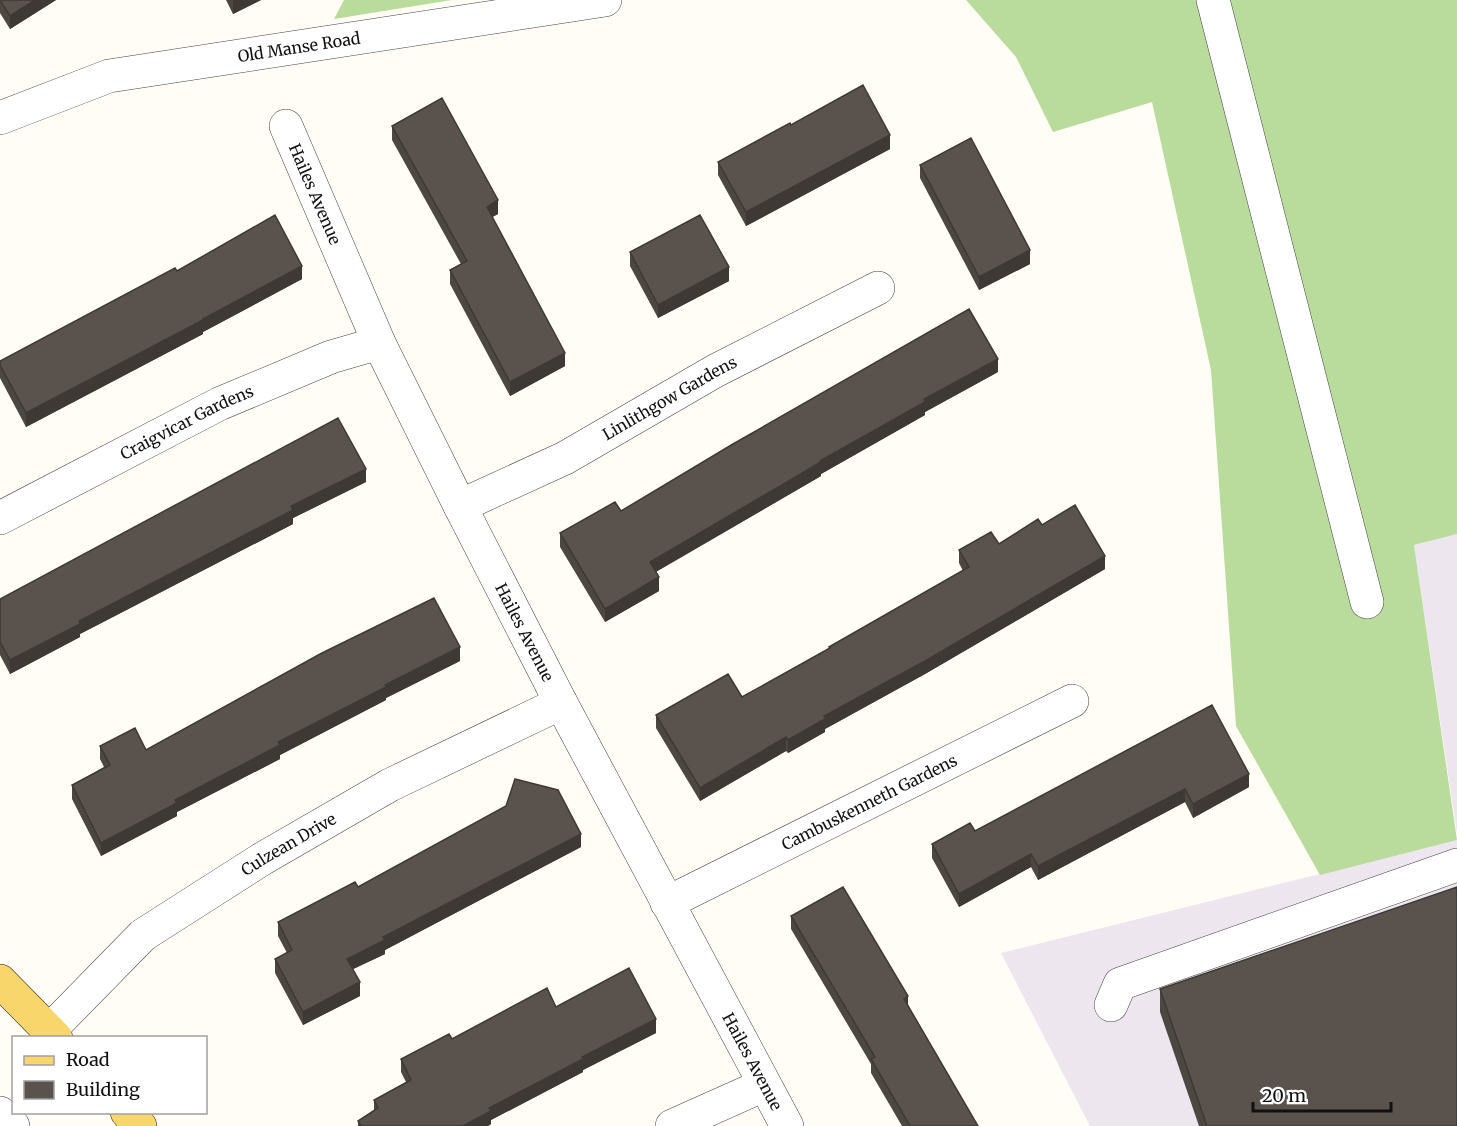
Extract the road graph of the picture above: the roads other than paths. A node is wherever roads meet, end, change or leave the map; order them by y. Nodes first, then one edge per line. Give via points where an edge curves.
1 (605, 0) edge
2 (1213, 0) edge
3 (0, 117) edge
4 (286, 126) dead end
5 (878, 288) dead end
6 (379, 343) junction
7 (460, 506) junction
8 (0, 518) edge
9 (1367, 602) dead end
10 (1072, 701) dead end
11 (561, 704) junction
12 (1457, 865) edge
13 (667, 903) junction
14 (0, 981) edge
15 (1111, 1005) dead end
16 (52, 1034) edge
17 (764, 1085) junction
18 (0, 1113) edge
19 (128, 1114) edge
20 (13, 1126) edge
21 (140, 1126) edge
22 (672, 1126) edge
23 (787, 1126) edge

1 - 3 street, Old Manse Road via 109,76
2 - 9 street
4 - 6 street, Hailes Avenue
5 - 7 street, Linlithgow Gardens via 715,372 565,458
6 - 7 street, Hailes Avenue
6 - 8 street, Craigvicar Gardens via 331,357 219,404
7 - 11 street, Hailes Avenue
10 - 13 street, Cambuskenneth Gardens
11 - 13 street, Hailes Avenue
11 - 16 street, Culzean Drive via 390,785 262,859 143,935
12 - 15 street via 1120,984
13 - 17 street, Hailes Avenue
14 - 16 main road
17 - 22 street
17 - 23 street, Hailes Avenue
18 - 20 street
19 - 21 main road

